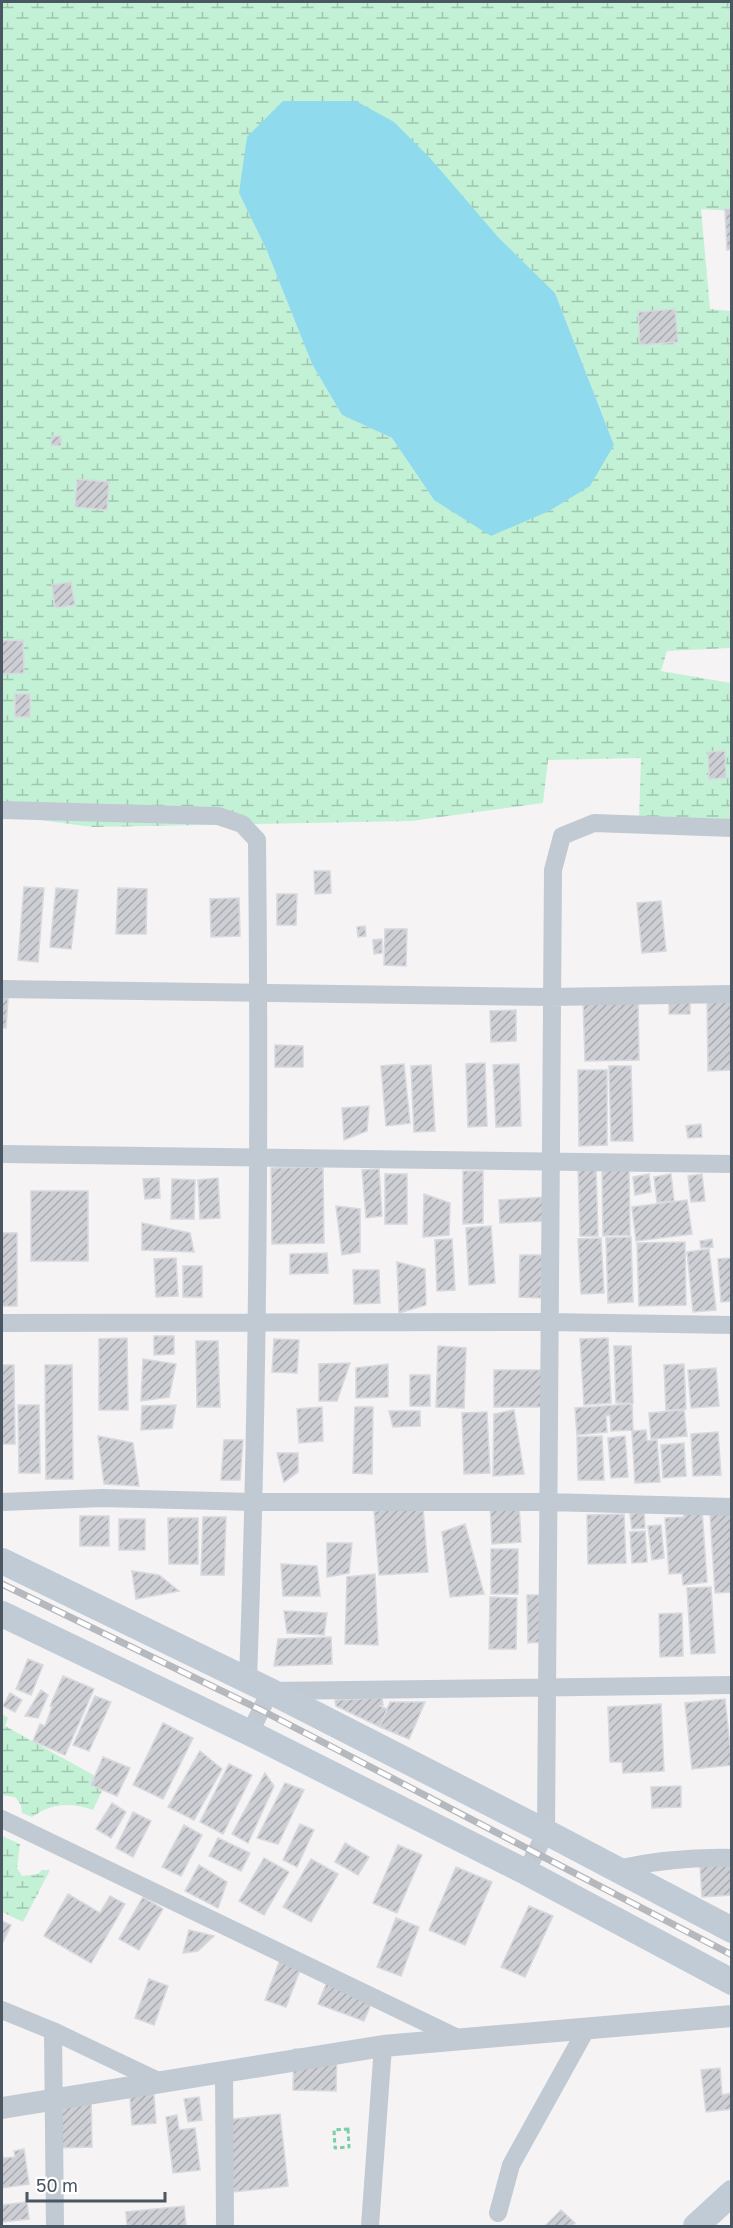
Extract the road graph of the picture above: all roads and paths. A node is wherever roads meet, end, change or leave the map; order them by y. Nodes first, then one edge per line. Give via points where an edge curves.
1 (2, 810) edge
2 (732, 828) edge
3 (2, 989) edge
4 (258, 994) junction
5 (732, 994) edge
6 (550, 997) junction
7 (2, 1154) edge
8 (257, 1158) junction
9 (550, 1162) junction
10 (732, 1164) edge
11 (256, 1322) junction
12 (549, 1322) junction
13 (2, 1323) edge
14 (732, 1325) edge
15 (2, 1502) edge
16 (254, 1502) junction
17 (548, 1502) junction
18 (732, 1507) edge
19 (2, 1561) edge
20 (2, 1614) edge
21 (248, 1680) junction
22 (732, 1685) edge
23 (547, 1687) junction
24 (270, 1691) junction
25 (250, 1733) junction
26 (2, 1819) edge
27 (546, 1832) junction
28 (732, 1858) edge
29 (616, 1869) junction
30 (526, 1872) junction
31 (732, 1930) edge
32 (732, 1982) edge
33 (2, 2010) edge
34 (732, 2016) edge
35 (587, 2028) junction
36 (53, 2031) junction
37 (460, 2039) junction
38 (383, 2046) junction
39 (224, 2071) junction
40 (158, 2082) junction
41 (53, 2098) junction
42 (2, 2108) edge
43 (334, 2130) joint
44 (732, 2193) edge
45 (498, 2213) dead end
46 (55, 2226) edge
47 (225, 2226) edge
48 (370, 2226) edge
49 (696, 2226) edge

1 - 4 street via 218,816 242,824 257,840
2 - 6 street via 594,823 562,836 553,870
3 - 4 street
4 - 6 street
4 - 8 street
5 - 6 street
6 - 9 street
7 - 8 street
8 - 9 street
8 - 11 street
9 - 10 street
9 - 12 street
11 - 12 street
11 - 13 street
11 - 16 street
12 - 14 street
12 - 17 street
15 - 16 street via 102,1498
16 - 17 street
16 - 21 street
17 - 18 street
17 - 23 street
19 - 21 main road
20 - 25 main road
21 - 24 main road
22 - 23 street
23 - 24 street
23 - 27 street
24 - 25 street
24 - 27 main road
25 - 30 main road
26 - 37 street
27 - 29 main road
27 - 30 street
28 - 29 street via 645,1863
29 - 31 main road
30 - 32 main road
33 - 36 street
34 - 35 street
35 - 37 street
35 - 45 street via 511,2165
36 - 40 street
36 - 41 street
37 - 38 street
38 - 39 street
38 - 48 street
39 - 40 street
39 - 47 street
40 - 41 street
41 - 42 street
41 - 46 street
43 - 43 path via 348,2129 349,2147 335,2148
44 - 49 main road

